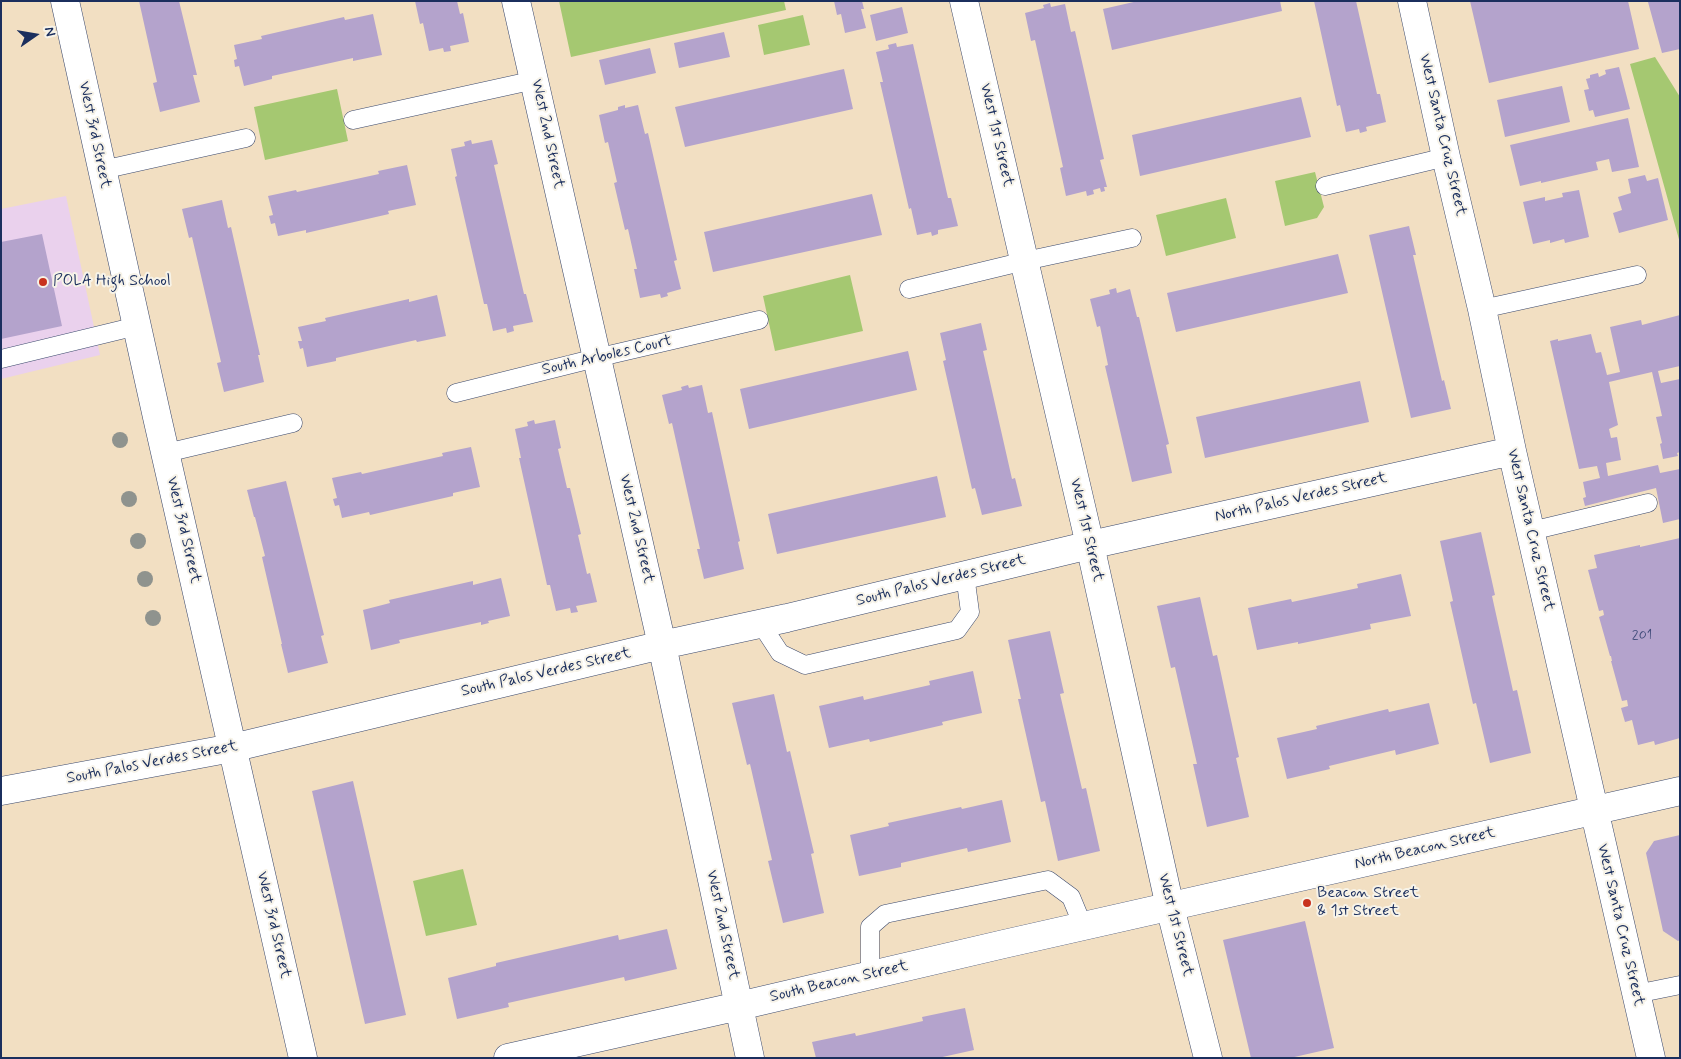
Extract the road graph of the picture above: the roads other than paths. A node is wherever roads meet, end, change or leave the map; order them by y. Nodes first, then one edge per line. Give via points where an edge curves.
1 (65, 1) edge
2 (516, 1) edge
3 (964, 1) edge
4 (1412, 1) edge
5 (535, 80) junction
6 (353, 120) dead end
7 (246, 138) dead end
8 (1446, 158) junction
9 (102, 170) junction
10 (1325, 186) dead end
11 (1132, 238) dead end
12 (1025, 261) junction
13 (1637, 275) dead end
14 (909, 289) dead end
15 (1482, 309) junction
16 (760, 320) dead end
17 (137, 326) junction
18 (596, 358) junction
19 (1, 360) edge
20 (456, 393) dead end
21 (293, 423) dead end
22 (1512, 451) junction
23 (166, 453) junction
24 (1648, 503) dead end
25 (1531, 531) junction
26 (1090, 545) junction
27 (965, 576) junction
28 (761, 624) junction
29 (662, 645) junction
30 (232, 748) junction
31 (1, 791) edge
32 (1680, 791) edge
33 (1593, 811) junction
34 (1170, 907) junction
35 (1083, 926) junction
36 (870, 974) junction
37 (1680, 985) edge
38 (1636, 994) junction
39 (739, 1006) junction
40 (303, 1058) edge
41 (508, 1058) edge
42 (750, 1058) edge
43 (1208, 1058) edge
44 (1651, 1058) edge

1 - 9 street, West 3rd Street
2 - 5 street, West 2nd Street
3 - 12 street, West 1st Street
4 - 8 street, West Santa Cruz Street
5 - 6 lane
5 - 18 street, West 2nd Street
7 - 9 lane
8 - 10 lane
8 - 15 street, West Santa Cruz Street
9 - 17 street, West 3rd Street
11 - 12 lane
12 - 14 lane
12 - 26 street, West 1st Street
13 - 15 lane
15 - 22 street, West Santa Cruz Street
16 - 18 lane, South Arboles Court
17 - 19 lane
17 - 23 street, West 3rd Street
18 - 20 lane, South Arboles Court
18 - 29 street, West 2nd Street
21 - 23 lane
22 - 25 street, West Santa Cruz Street
22 - 26 street, North Palos Verdes Street
23 - 30 street, West 3rd Street
24 - 25 lane
25 - 33 street, West Santa Cruz Street
26 - 27 street, South Palos Verdes Street
26 - 34 street, West 1st Street
27 - 28 street, South Palos Verdes Street
27 - 28 lane via 970,612 957,630 805,665 780,653
28 - 29 street, South Palos Verdes Street
29 - 30 street, South Palos Verdes Street
29 - 39 street, West 2nd Street
30 - 31 street, South Palos Verdes Street
30 - 40 street, West 3rd Street
32 - 33 street, North Beacon Street
33 - 34 street, North Beacon Street
33 - 38 street, West Santa Cruz Street
34 - 35 street, South Beacon Street
34 - 43 street, West 1st Street
35 - 36 street, South Beacon Street
35 - 36 lane via 1071,897 1048,880 885,914 870,927
36 - 39 street, South Beacon Street
37 - 38 lane
38 - 44 street, West Santa Cruz Street
39 - 41 street, South Beacon Street
39 - 42 street, West 2nd Street

